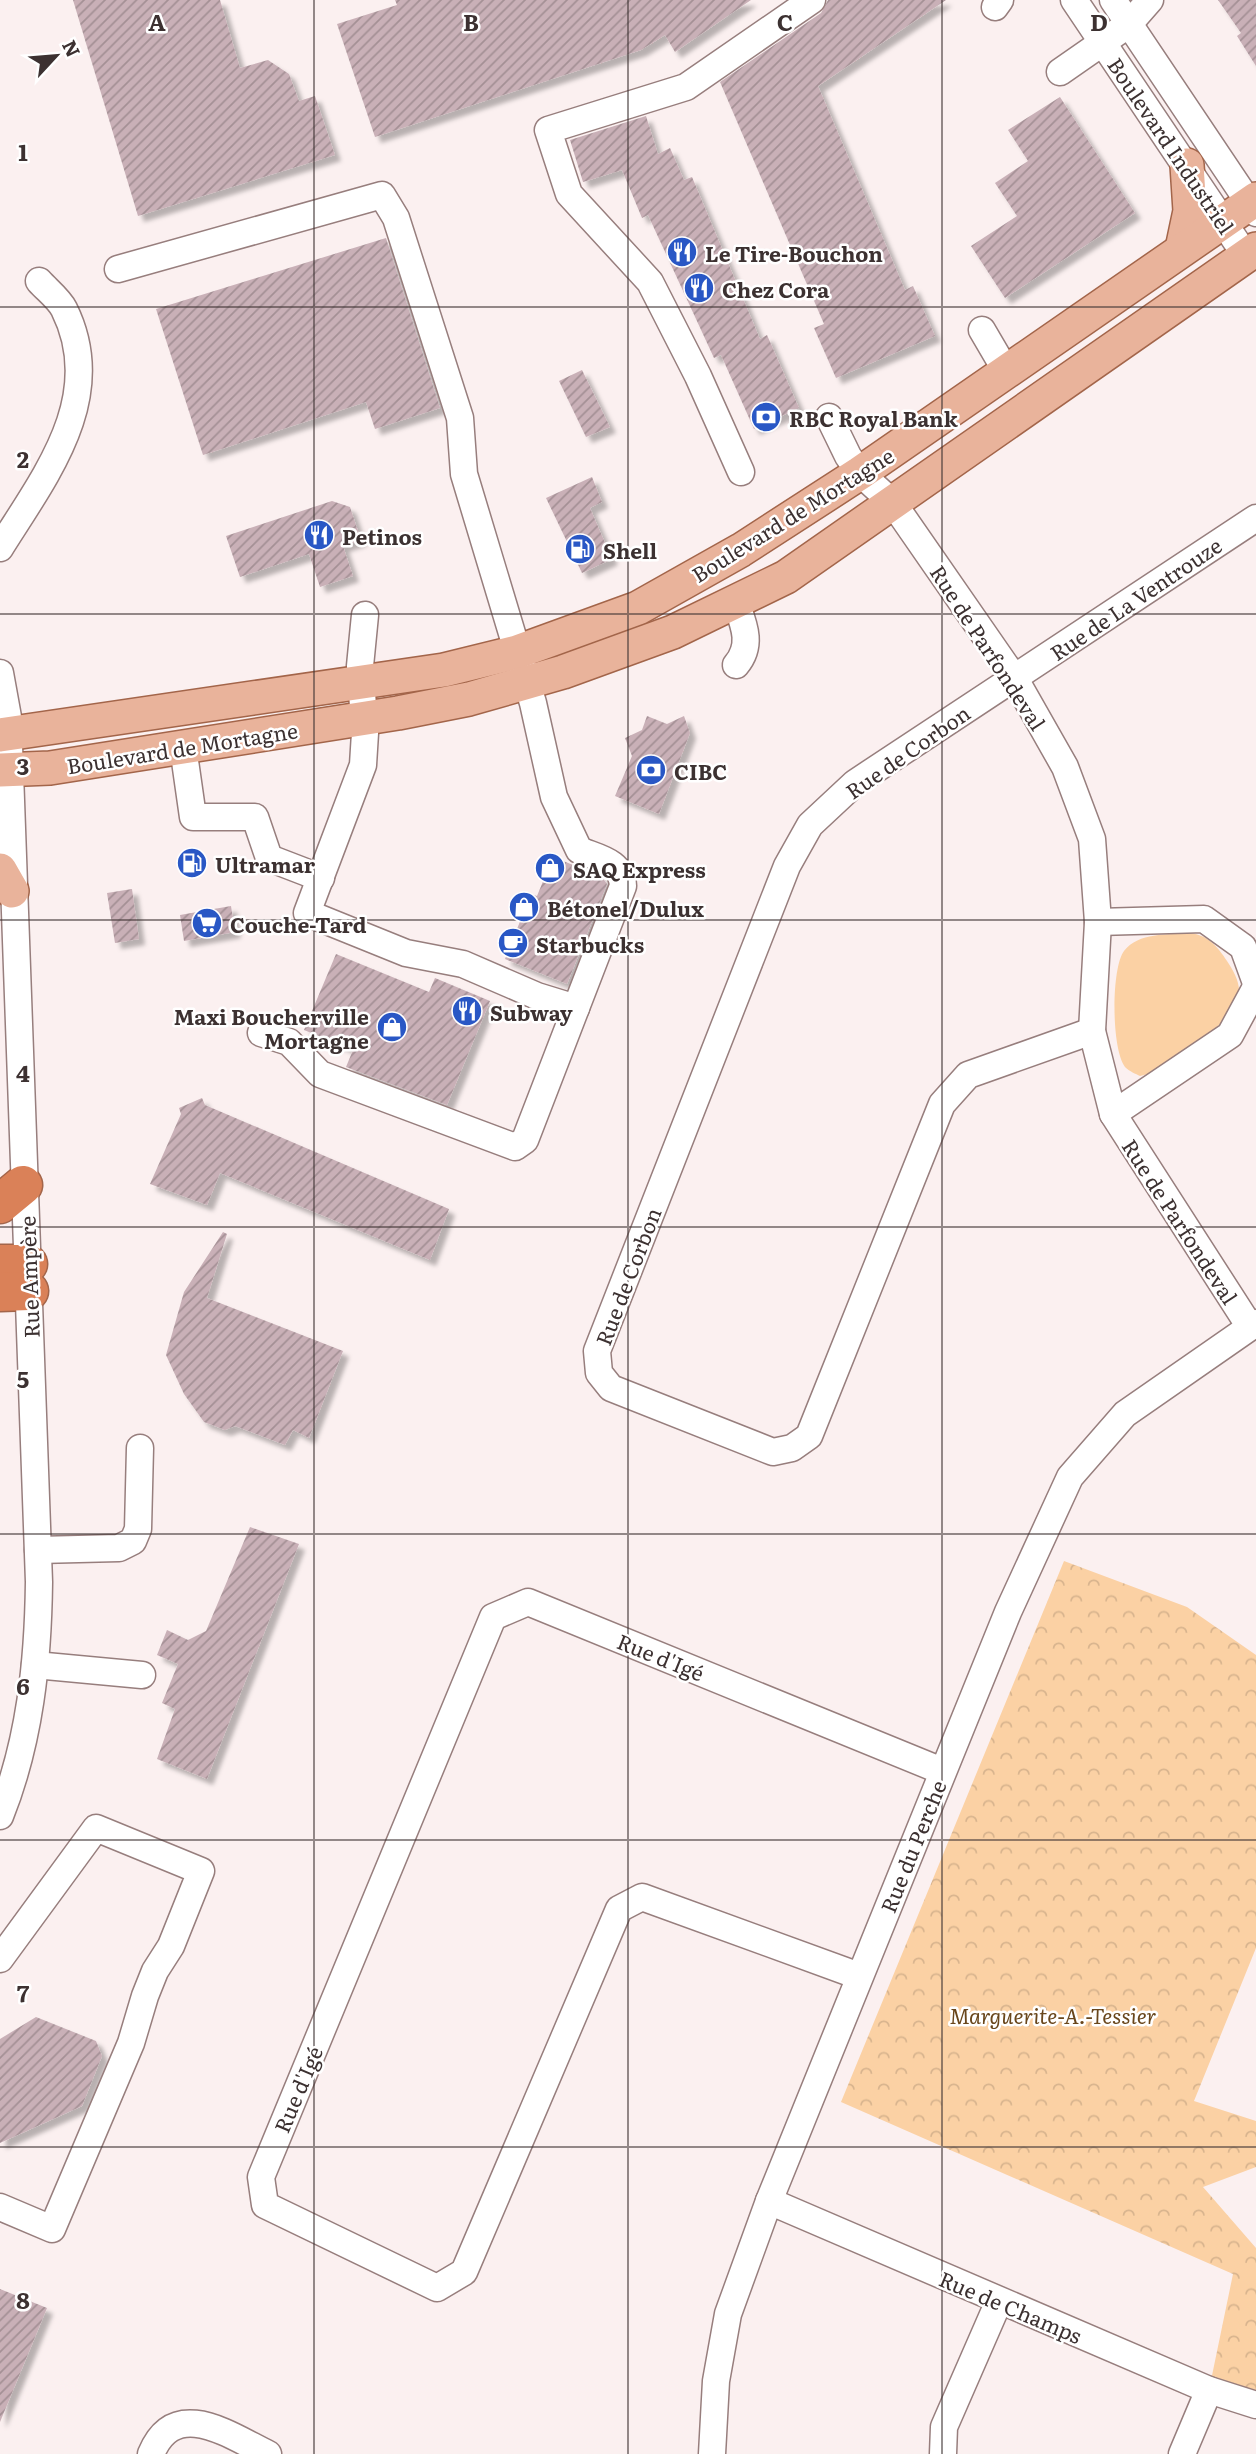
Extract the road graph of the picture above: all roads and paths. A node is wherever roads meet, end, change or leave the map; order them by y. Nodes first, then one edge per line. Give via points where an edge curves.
1 (812, 0) edge
2 (1074, 0) edge
3 (1113, 0) edge
4 (1150, 0) edge
5 (1129, 24) junction
6 (1103, 42) junction
7 (1060, 72) dead end
8 (1182, 104) junction
9 (1157, 121) junction
10 (1187, 165) junction
11 (1246, 209) edge
12 (1182, 249) junction
13 (1251, 252) edge
14 (118, 269) dead end
15 (39, 281) dead end
16 (982, 331) dead end
17 (1006, 371) junction
18 (829, 417) dead end
19 (741, 472) dead end
20 (860, 473) junction
21 (893, 503) junction
22 (1256, 518) edge
23 (0, 548) edge
24 (736, 603) junction
25 (365, 615) dead end
26 (517, 652) junction
27 (736, 664) dead end
28 (0, 673) edge
29 (1015, 678) junction
30 (527, 683) junction
31 (361, 684) junction
32 (363, 719) junction
33 (4, 734) edge
34 (183, 747) junction
35 (4, 770) edge
36 (6, 873) edge
37 (321, 878) junction
38 (1098, 922) junction
39 (1256, 985) edge
40 (576, 1008) junction
41 (1092, 1031) junction
42 (261, 1033) dead end
43 (1112, 1114) junction
44 (12, 1194) edge
45 (14, 1278) edge
46 (1253, 1325) edge
47 (140, 1448) dead end
48 (38, 1550) junction
49 (35, 1665) junction
50 (142, 1675) dead end
51 (942, 1772) junction
52 (0, 1815) edge
53 (0, 1959) edge
54 (859, 1976) junction
55 (769, 2201) junction
56 (0, 2207) edge
57 (999, 2301) junction
58 (1209, 2390) junction
59 (1256, 2405) edge
60 (151, 2454) edge
61 (268, 2454) edge
62 (710, 2454) edge
63 (943, 2454) edge
64 (1182, 2454) edge

1 - 19 street via 686,87 548,130 569,194 650,282
2 - 6 street, Boulevard Industriel
3 - 5 street, Boulevard Industriel
4 - 5 street
5 - 6 street
5 - 8 street, Boulevard Industriel
6 - 7 street
6 - 9 street, Boulevard Industriel
8 - 9 street
8 - 11 street, Boulevard Industriel
9 - 10 street, Boulevard Industriel
10 - 11 street, Boulevard Industriel
10 - 12 main road via 1190,211
11 - 12 main road, Boulevard de Mortagne
11 - 13 street, Boulevard Industriel
12 - 17 main road, Boulevard de Mortagne
13 - 21 main road, Boulevard de Mortagne
14 - 26 street via 382,195 396,218 460,418 464,474
15 - 23 street via 64,308 78,351 81,385 65,439
16 - 17 street
17 - 20 main road, Boulevard de Mortagne
18 - 20 street, Rue de Parfondeval
20 - 21 street, Rue de Parfondeval
20 - 26 main road, Boulevard de Mortagne via 741,550 638,608
21 - 24 main road, Boulevard de Mortagne via 786,577
21 - 29 street, Rue de Parfondeval
22 - 29 street, Rue de La Ventrouze
24 - 27 street via 747,634 743,656
24 - 30 main road, Boulevard de Mortagne via 673,632
25 - 31 street
26 - 30 street
26 - 31 main road, Boulevard de Mortagne
28 - 33 street, Rue Ampère via 6,699
29 - 38 street, Rue de Parfondeval via 1065,768 1092,839
29 - 41 street, Rue de Corbon via 855,783 810,825 787,866 597,1351 598,1373 611,1388 773,1452 792,1448 809,1436 942,1104 968,1075
30 - 32 main road, Boulevard de Mortagne
30 - 40 street via 555,797 575,843 579,850 617,866 622,874 623,886
31 - 32 street
31 - 33 main road, Boulevard de Mortagne
32 - 34 main road, Boulevard de Mortagne
32 - 37 street via 363,765
33 - 35 street, Rue Ampère
34 - 35 main road, Boulevard de Mortagne via 50,768
34 - 37 street via 193,817 255,817 269,858
35 - 36 street, Rue Ampère
36 - 44 street, Rue Ampère
37 - 40 street via 307,913 406,953 463,964
38 - 39 street, Rue de Parfondeval via 1204,919 1242,947
38 - 41 street, Rue de Parfondeval
39 - 43 street, Rue de Parfondeval via 1230,1035
40 - 42 street via 525,1140 515,1147 320,1074 289,1042
41 - 43 street, Rue de Parfondeval
43 - 46 street, Rue de Parfondeval
44 - 45 street, Rue Ampère
45 - 48 street, Rue Ampère
46 - 51 street, Rue du Perche via 1125,1413 1070,1477
47 - 48 street via 134,1541 119,1548
48 - 49 street, Rue Ampère
49 - 50 street
49 - 52 street, Rue Ampère via 23,1740
51 - 54 street, Rue du Perche
51 - 54 street, Rue d'Igé via 528,1602 493,1617 261,2177 265,2205 437,2288 464,2272 619,1909 642,1897
53 - 56 street via 96,1828 201,1871 171,1946 155,1971 131,2043 52,2229
54 - 55 street, Rue du Perche
55 - 57 street, Rue de Champs
55 - 62 street, Rue du Perche via 729,2315 716,2381
57 - 58 street, Rue de Champs
57 - 63 street via 944,2427
58 - 59 street, Rue de Champs
58 - 64 street
60 - 61 street via 158,2437 182,2423 205,2424

